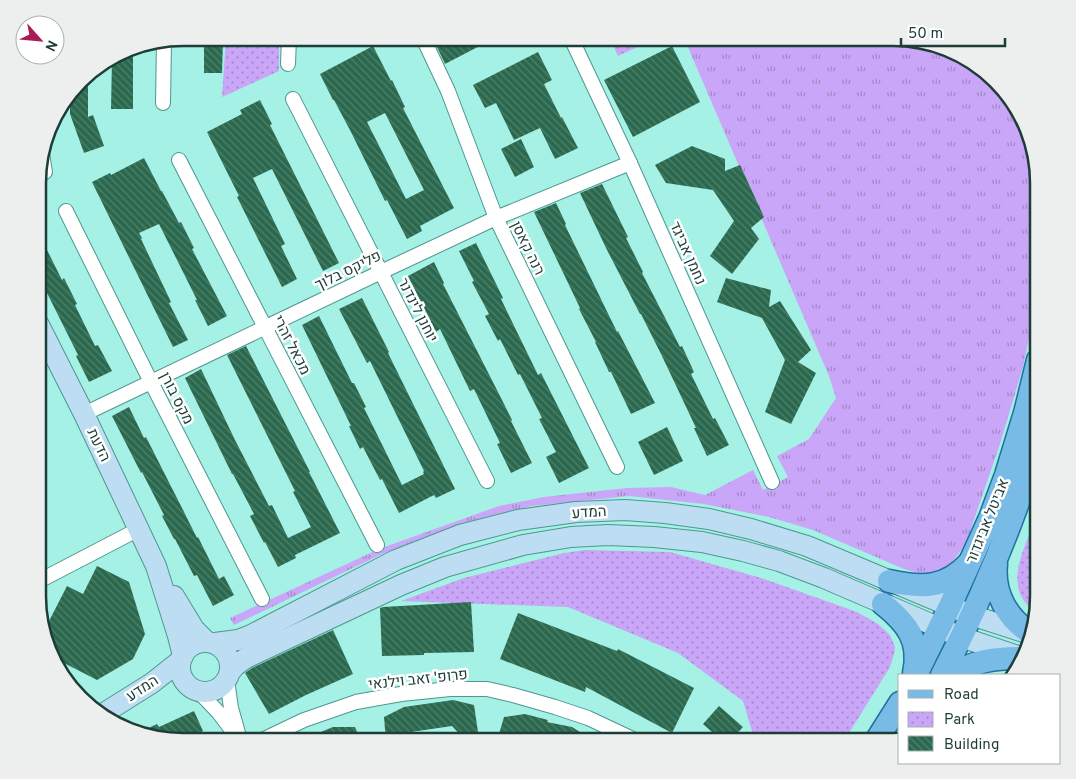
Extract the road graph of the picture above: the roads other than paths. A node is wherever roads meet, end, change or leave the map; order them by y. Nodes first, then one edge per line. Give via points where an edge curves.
1 (289, 46) edge
2 (427, 46) edge
3 (164, 47) edge
4 (575, 47) edge
5 (288, 64) dead end
6 (293, 99) dead end
7 (163, 103) dead end
8 (179, 160) dead end
9 (630, 163) junction
10 (66, 211) dead end
11 (496, 218) junction
12 (381, 272) junction
13 (264, 328) junction
14 (46, 340) edge
15 (151, 382) junction
16 (1029, 400) edge
17 (84, 414) junction
18 (617, 467) dead end
19 (1029, 473) edge
20 (487, 481) dead end
21 (772, 482) dead end
22 (139, 529) junction
23 (377, 545) dead end
24 (972, 560) junction
25 (996, 560) junction
26 (156, 566) junction
27 (47, 578) edge
28 (889, 581) junction
29 (262, 598) dead end
30 (883, 604) junction
31 (950, 606) junction
32 (971, 615) junction
33 (940, 629) junction
34 (1025, 629) edge
35 (1024, 632) edge
36 (961, 637) junction
37 (211, 642) junction
38 (1016, 656) edge
39 (182, 658) junction
40 (1015, 658) edge
41 (915, 674) edge
42 (916, 674) edge
43 (942, 674) edge
44 (954, 674) edge
45 (229, 676) junction
46 (196, 690) junction
47 (898, 706) edge
48 (108, 711) edge
49 (112, 713) edge
50 (233, 732) edge
51 (238, 732) edge
52 (279, 732) edge
53 (619, 733) edge
54 (882, 733) edge

1 - 5 street
2 - 11 street, רנה קאסן via 448,90
3 - 7 street
4 - 9 street, נחמן אביגד
6 - 12 street, יוחנן לינדנר
8 - 13 street, מכאל זהרי
9 - 11 street, פליקס בלוך
9 - 21 street, נחמן אביגד
10 - 15 street, מקס בורן
11 - 12 street, פליקס בלוך
11 - 18 street, רנה קאסן
12 - 13 street, פליקס בלוך
12 - 20 street, יוחנן לינדנר
13 - 15 street, פליקס בלוך
13 - 23 street, מכאל זהרי
14 - 17 street, הדעת
15 - 17 street, פליקס בלוך
15 - 29 street, מקס בורן
16 - 24 main road, אביטל אביגדור via 1006,475
17 - 22 street, הדעת
19 - 25 main road, אביטל אביגדור
22 - 26 street, הדעת
22 - 27 street
24 - 28 main road via 953,577 935,585
24 - 31 main road, אביטל אביגדור
25 - 32 main road, אביטל אביגדור
25 - 34 main road via 995,573 1002,603 1008,614
26 - 37 street, הדעת via 194,629
26 - 39 street, הדעת
28 - 31 street, המדע
28 - 37 street, המדע via 807,546 709,519 625,510 576,512 518,520 460,535 396,560 251,636
30 - 33 street, המדע
30 - 41 main road via 905,625 913,640 916,648
30 - 45 street, המדע via 805,570 702,542 608,535 571,537 523,545 445,567 246,658 235,666
31 - 32 street, המדע
31 - 33 main road, אביטל אביגדור
32 - 35 street, המדע
32 - 36 main road, אביטל אביגדור
33 - 36 street, המדע
33 - 42 main road, אביטל אביגדור
36 - 38 street, המדע
36 - 43 main road, אביטל אביגדור
37 - 39 street via 193,645
37 - 45 street via 226,652 231,665
39 - 46 street via 183,679
39 - 48 street, המדע via 152,683
40 - 44 main road via 978,662
45 - 46 street via 223,685 212,691
45 - 51 street via 228,695
46 - 49 street, המדע via 176,688 159,691
46 - 50 street
47 - 54 main road
52 - 53 street, פרופ' זאב וילנאי via 356,702 450,689 486,689 547,704

